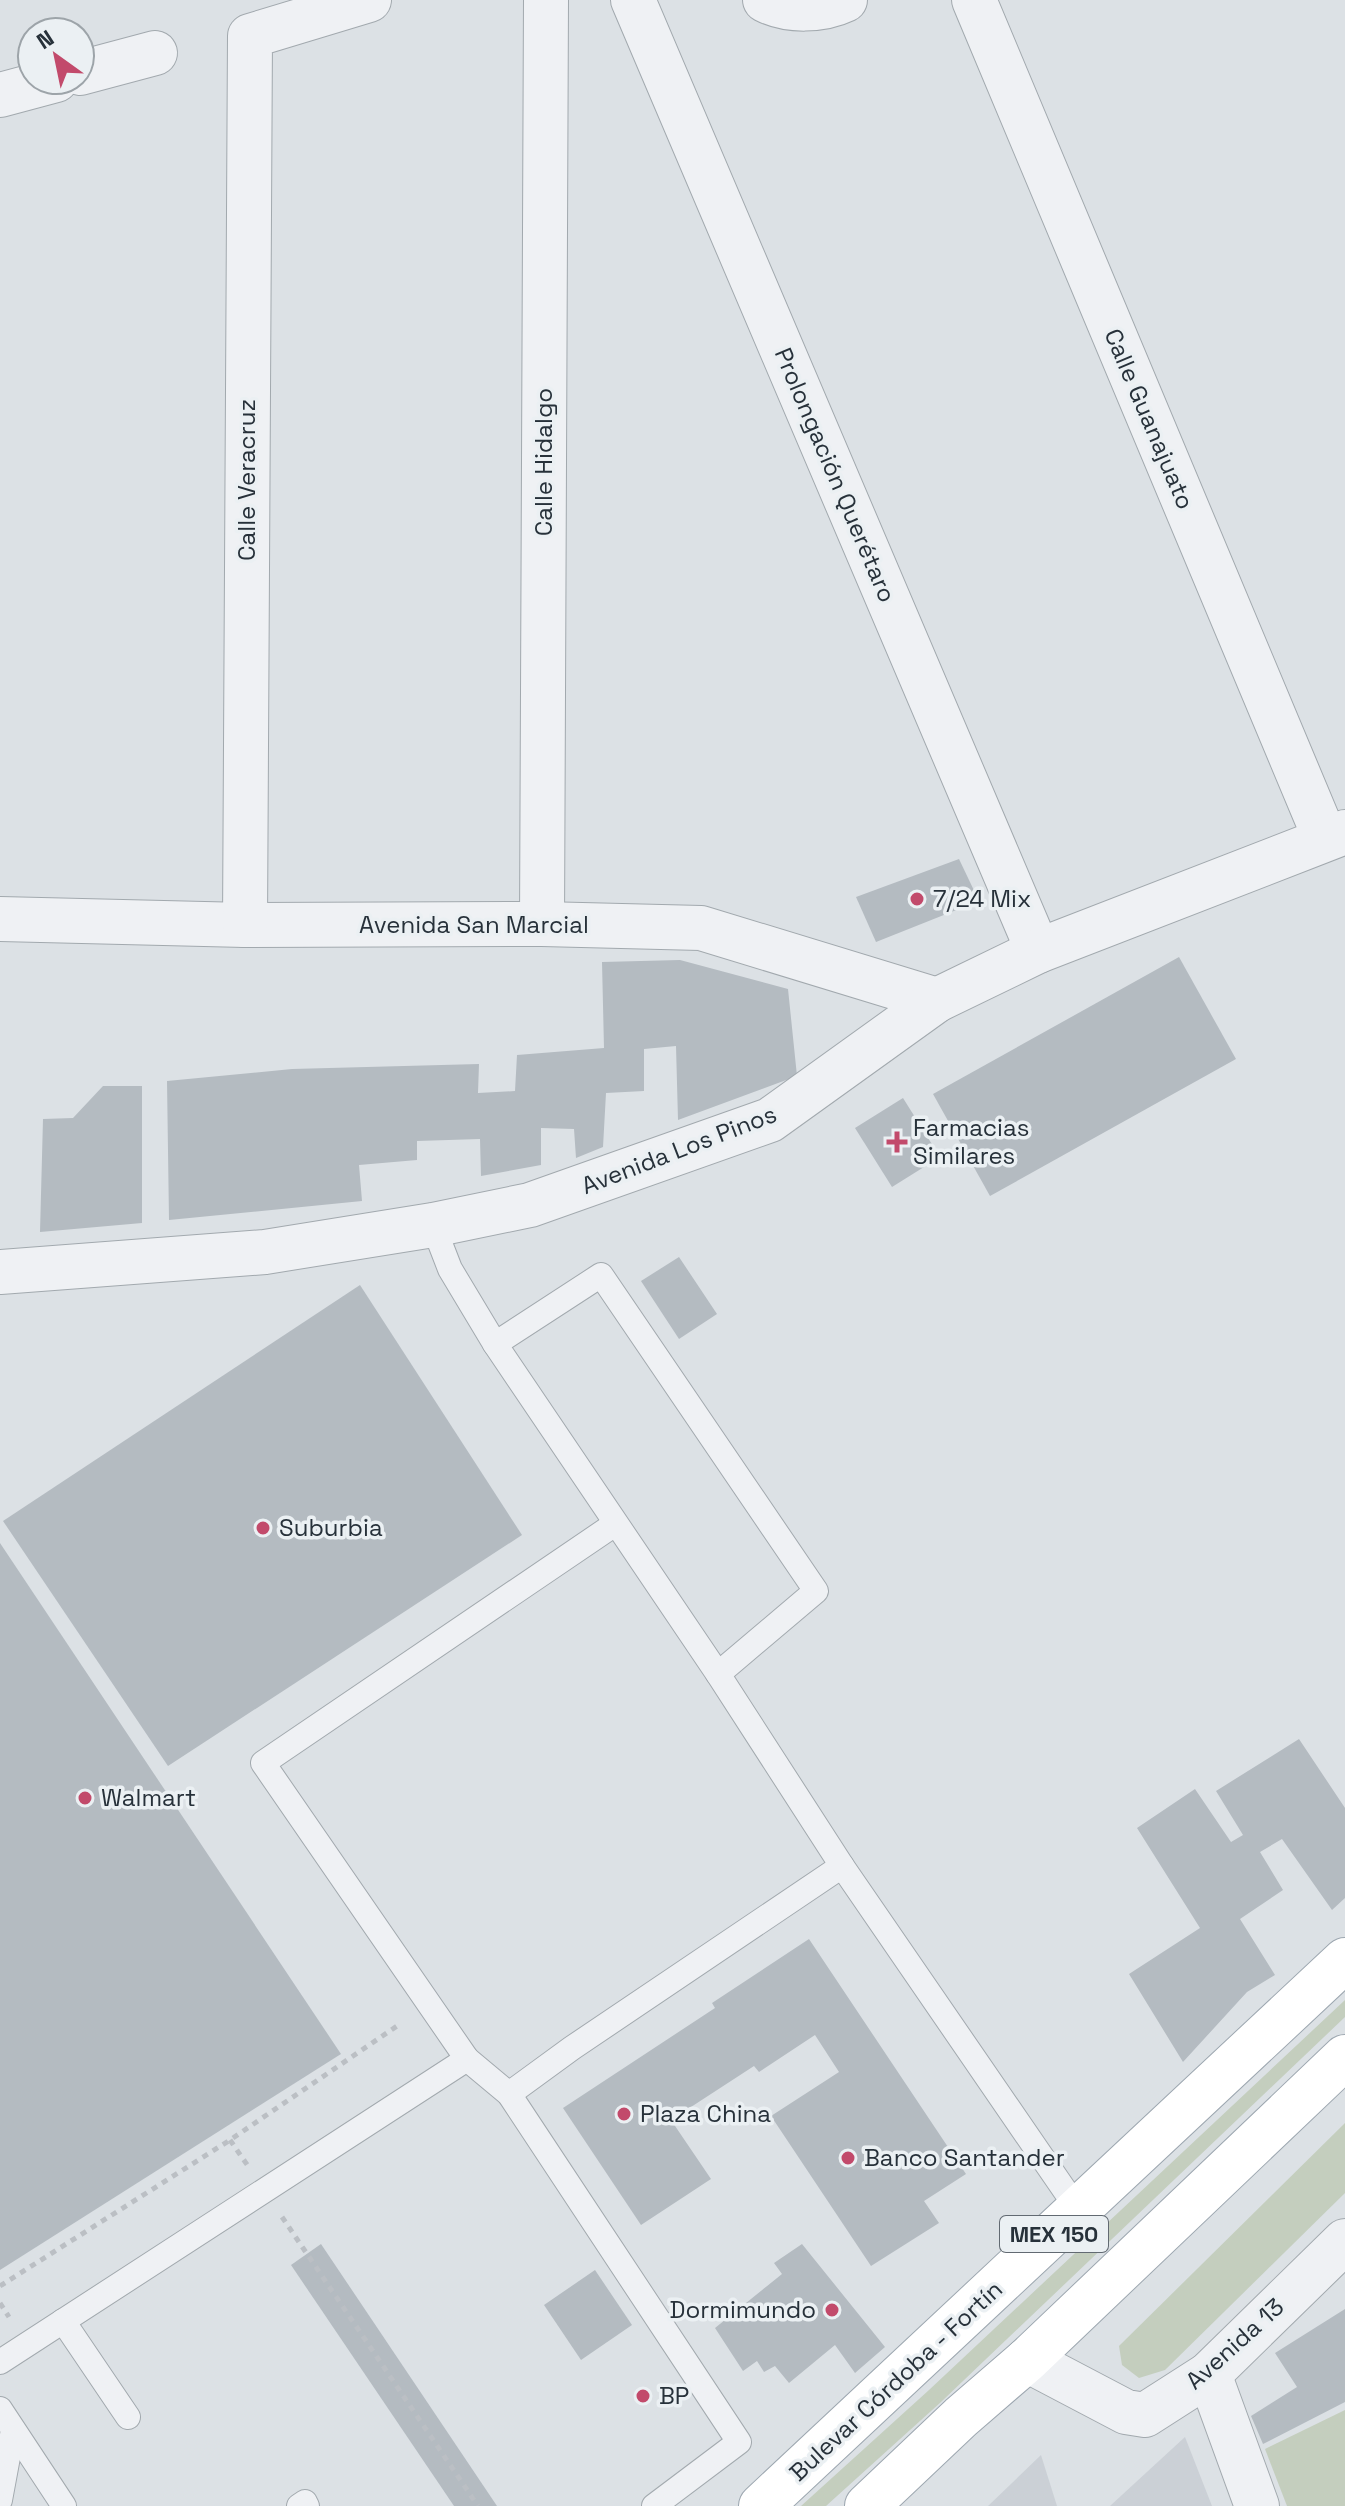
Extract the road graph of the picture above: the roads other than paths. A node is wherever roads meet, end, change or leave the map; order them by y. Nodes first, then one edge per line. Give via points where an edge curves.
1 (369, 0) edge
2 (546, 0) edge
3 (633, 0) edge
4 (765, 0) edge
5 (845, 0) edge
6 (974, 0) edge
7 (155, 53) dead end
8 (96, 69) edge
9 (1335, 835) edge
10 (0, 919) edge
11 (542, 924) junction
12 (245, 925) junction
13 (1038, 951) junction
14 (937, 1000) junction
15 (433, 1225) junction
16 (0, 1272) edge
17 (495, 1344) junction
18 (615, 1524) junction
19 (718, 1674) junction
20 (842, 1866) junction
21 (1345, 1960) edge
22 (1345, 2057) edge
23 (467, 2059) junction
24 (509, 2094) junction
25 (1079, 2211) junction
26 (1345, 2241) edge
27 (63, 2321) junction
28 (1027, 2360) junction
29 (0, 2362) edge
30 (1209, 2374) junction
31 (0, 2409) edge
32 (128, 2417) dead end
33 (13, 2430) junction
34 (0, 2500) edge
35 (64, 2506) edge
36 (654, 2506) edge
37 (761, 2506) edge
38 (867, 2506) edge
39 (1257, 2506) edge

1 - 12 street, Calle Veracruz via 250,36
2 - 11 street, Calle Hidalgo
3 - 13 street, Prolongación Querétaro
4 - 5 street via 777,6 828,8
6 - 9 street, Calle Guanajuato
7 - 8 street
9 - 13 street, Avenida Los Pinos
10 - 12 street, Avenida San Marcial
11 - 12 street, Avenida San Marcial
11 - 14 street, Avenida San Marcial via 701,928
13 - 14 street, Avenida Los Pinos
14 - 15 street, Avenida Los Pinos via 770,1120 530,1205
15 - 16 street, Avenida Los Pinos via 265,1252
15 - 17 lane via 450,1269
17 - 18 lane
17 - 19 lane via 601,1275 808,1578 816,1591
18 - 19 lane
18 - 23 lane via 263,1763
19 - 20 lane
20 - 24 lane
20 - 25 lane
21 - 25 main road, Bulevar Córdoba - Fortín / MEX 150
22 - 28 main road, MEX 150
23 - 24 lane
23 - 27 lane
24 - 36 lane via 739,2442
25 - 37 main road, Bulevar Córdoba - Fortín / MEX 150
26 - 30 street, Avenida 13
27 - 29 lane
27 - 32 lane
28 - 30 street, Avenida 13 via 1126,2412 1145,2415
28 - 38 main road, MEX 150
30 - 39 street
31 - 33 lane
33 - 34 lane
33 - 35 lane

